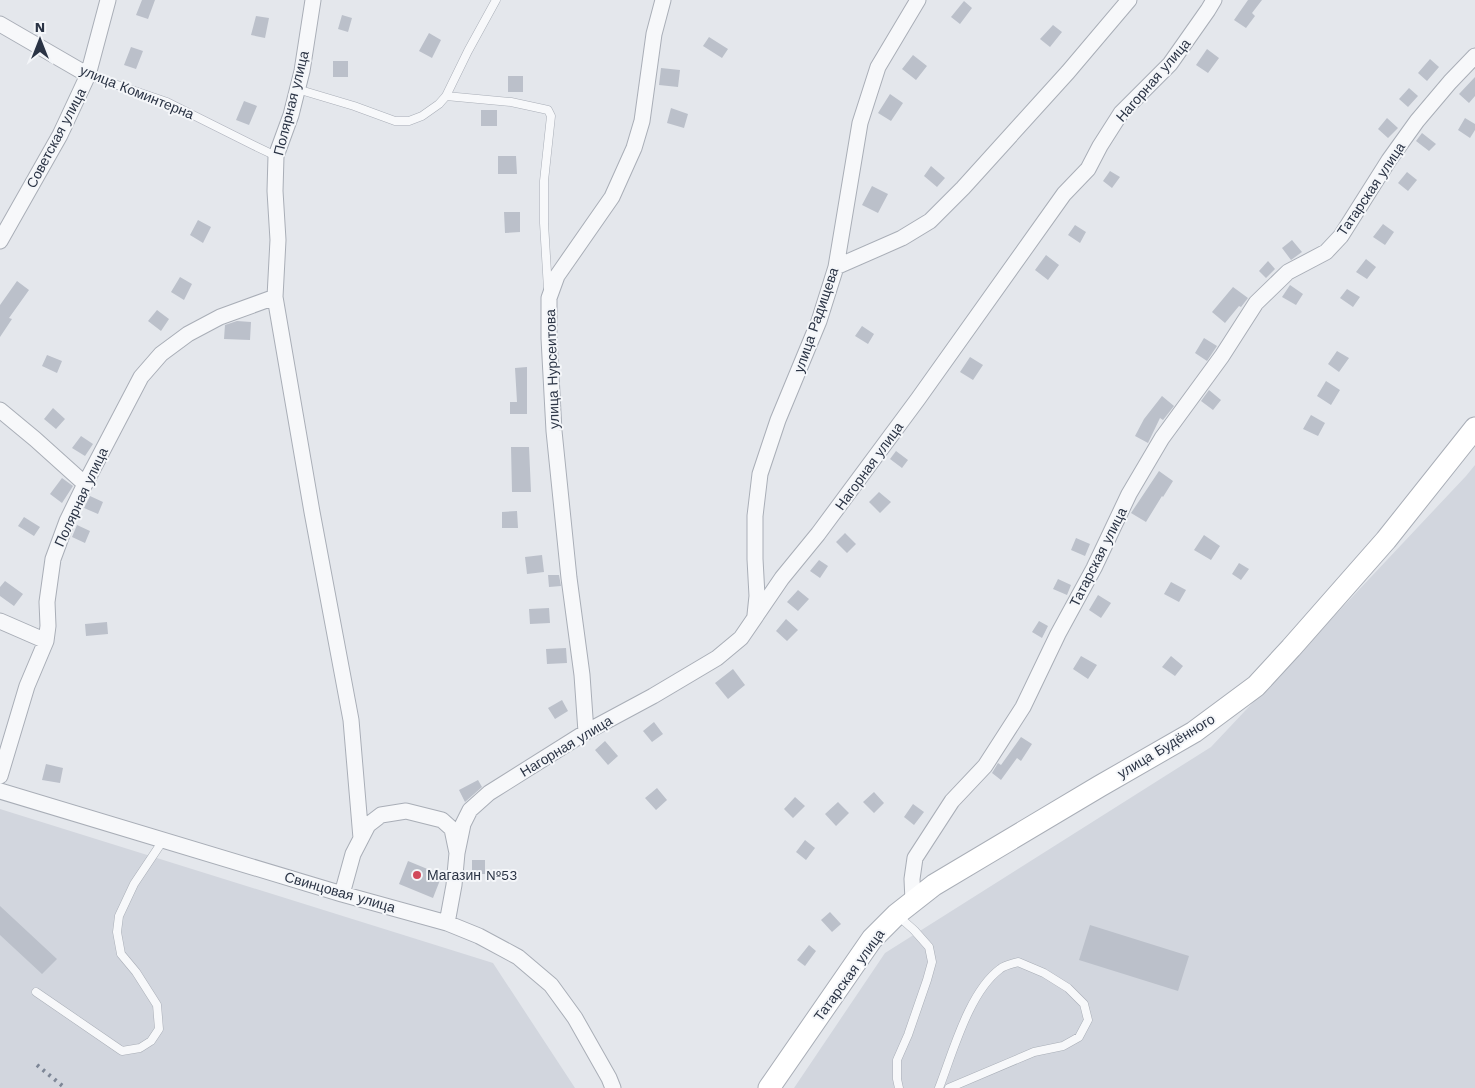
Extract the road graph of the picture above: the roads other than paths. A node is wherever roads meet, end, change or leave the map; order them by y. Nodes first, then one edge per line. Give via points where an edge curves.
1 (108, 0) edge
2 (313, 0) edge
3 (496, 0) edge
4 (663, 0) edge
5 (918, 0) edge
6 (1129, 0) edge
7 (1214, 0) edge
8 (0, 24) edge
9 (1475, 56) edge
10 (88, 75) junction
11 (297, 89) junction
12 (446, 96) junction
13 (276, 156) junction
14 (4, 224) edge
15 (0, 241) edge
16 (836, 267) junction
17 (276, 297) junction
18 (549, 298) junction
19 (0, 410) edge
20 (1475, 428) edge
21 (85, 484) junction
22 (754, 618) junction
23 (0, 621) edge
24 (46, 641) junction
25 (586, 732) junction
26 (0, 776) edge
27 (0, 791) edge
28 (361, 838) junction
29 (164, 839) junction
30 (457, 852) junction
31 (342, 894) junction
32 (905, 908) junction
33 (447, 923) junction
34 (36, 992) dead end
35 (613, 1088) edge
36 (769, 1088) edge
37 (899, 1088) edge
38 (939, 1088) edge
39 (949, 1088) edge

1 - 10 street, Советская улица
2 - 11 street, Полярная улица
3 - 12 lane
4 - 18 street, улица Нурсеитова via 654,34 642,121 634,148 612,197 558,276
5 - 16 street, улица Радищева via 878,67 860,123
6 - 16 street via 1068,72 930,221 902,238
7 - 22 street, Нагорная улица via 1170,64 1121,113 1088,169 1064,194 918,399
8 - 10 street, улица Коминтерна
9 - 32 street, Татарская улица via 1417,121 1388,160 1341,236 1326,252 1288,272 1256,303 1162,438 1129,494 1023,707 985,766 952,801 914,858
10 - 13 lane, улица Коминтерна via 167,102
10 - 14 street, Советская улица via 60,135
11 - 12 lane via 395,121 409,122 422,116
11 - 13 street, Полярная улица
12 - 18 lane via 511,102 548,110 551,116 544,181 544,223
13 - 17 street, Полярная улица
14 - 15 street, Советская улица
16 - 22 street, улица Радищева via 819,321 778,420 760,474 755,516 757,596
17 - 21 street, Полярная улица via 220,317 188,334 161,354 141,377
17 - 28 street, Полярная улица via 350,720
18 - 25 street, улица Нурсеитова via 554,431
19 - 21 street
20 - 32 street, улица Будённого via 1386,540 1256,686 1194,732 934,885
21 - 24 street, Полярная улица via 53,559
22 - 25 street, Нагорная улица via 741,638 717,658
23 - 24 street
24 - 26 street, Полярная улица via 27,686
25 - 30 street, Нагорная улица via 489,793 470,810 463,824
27 - 29 street, Свинцовая улица
28 - 30 street via 368,825 381,815 406,810 442,820 452,829
28 - 31 street
29 - 31 street, Свинцовая улица
29 - 34 lane via 134,884 119,916 117,932 121,954 157,1005 159,1029 152,1041 140,1048 122,1051
30 - 33 street
31 - 33 street, Свинцовая улица
32 - 36 street, Татарская улица via 872,939
32 - 37 lane via 914,930 929,947 932,962 897,1060
33 - 35 street, Свинцовая улица via 518,956 551,986 575,1018
38 - 39 lane via 971,1008 984,985 1001,968 1018,962 1044,973 1068,988 1084,1004 1088,1020 1079,1037 1063,1046 1034,1052

